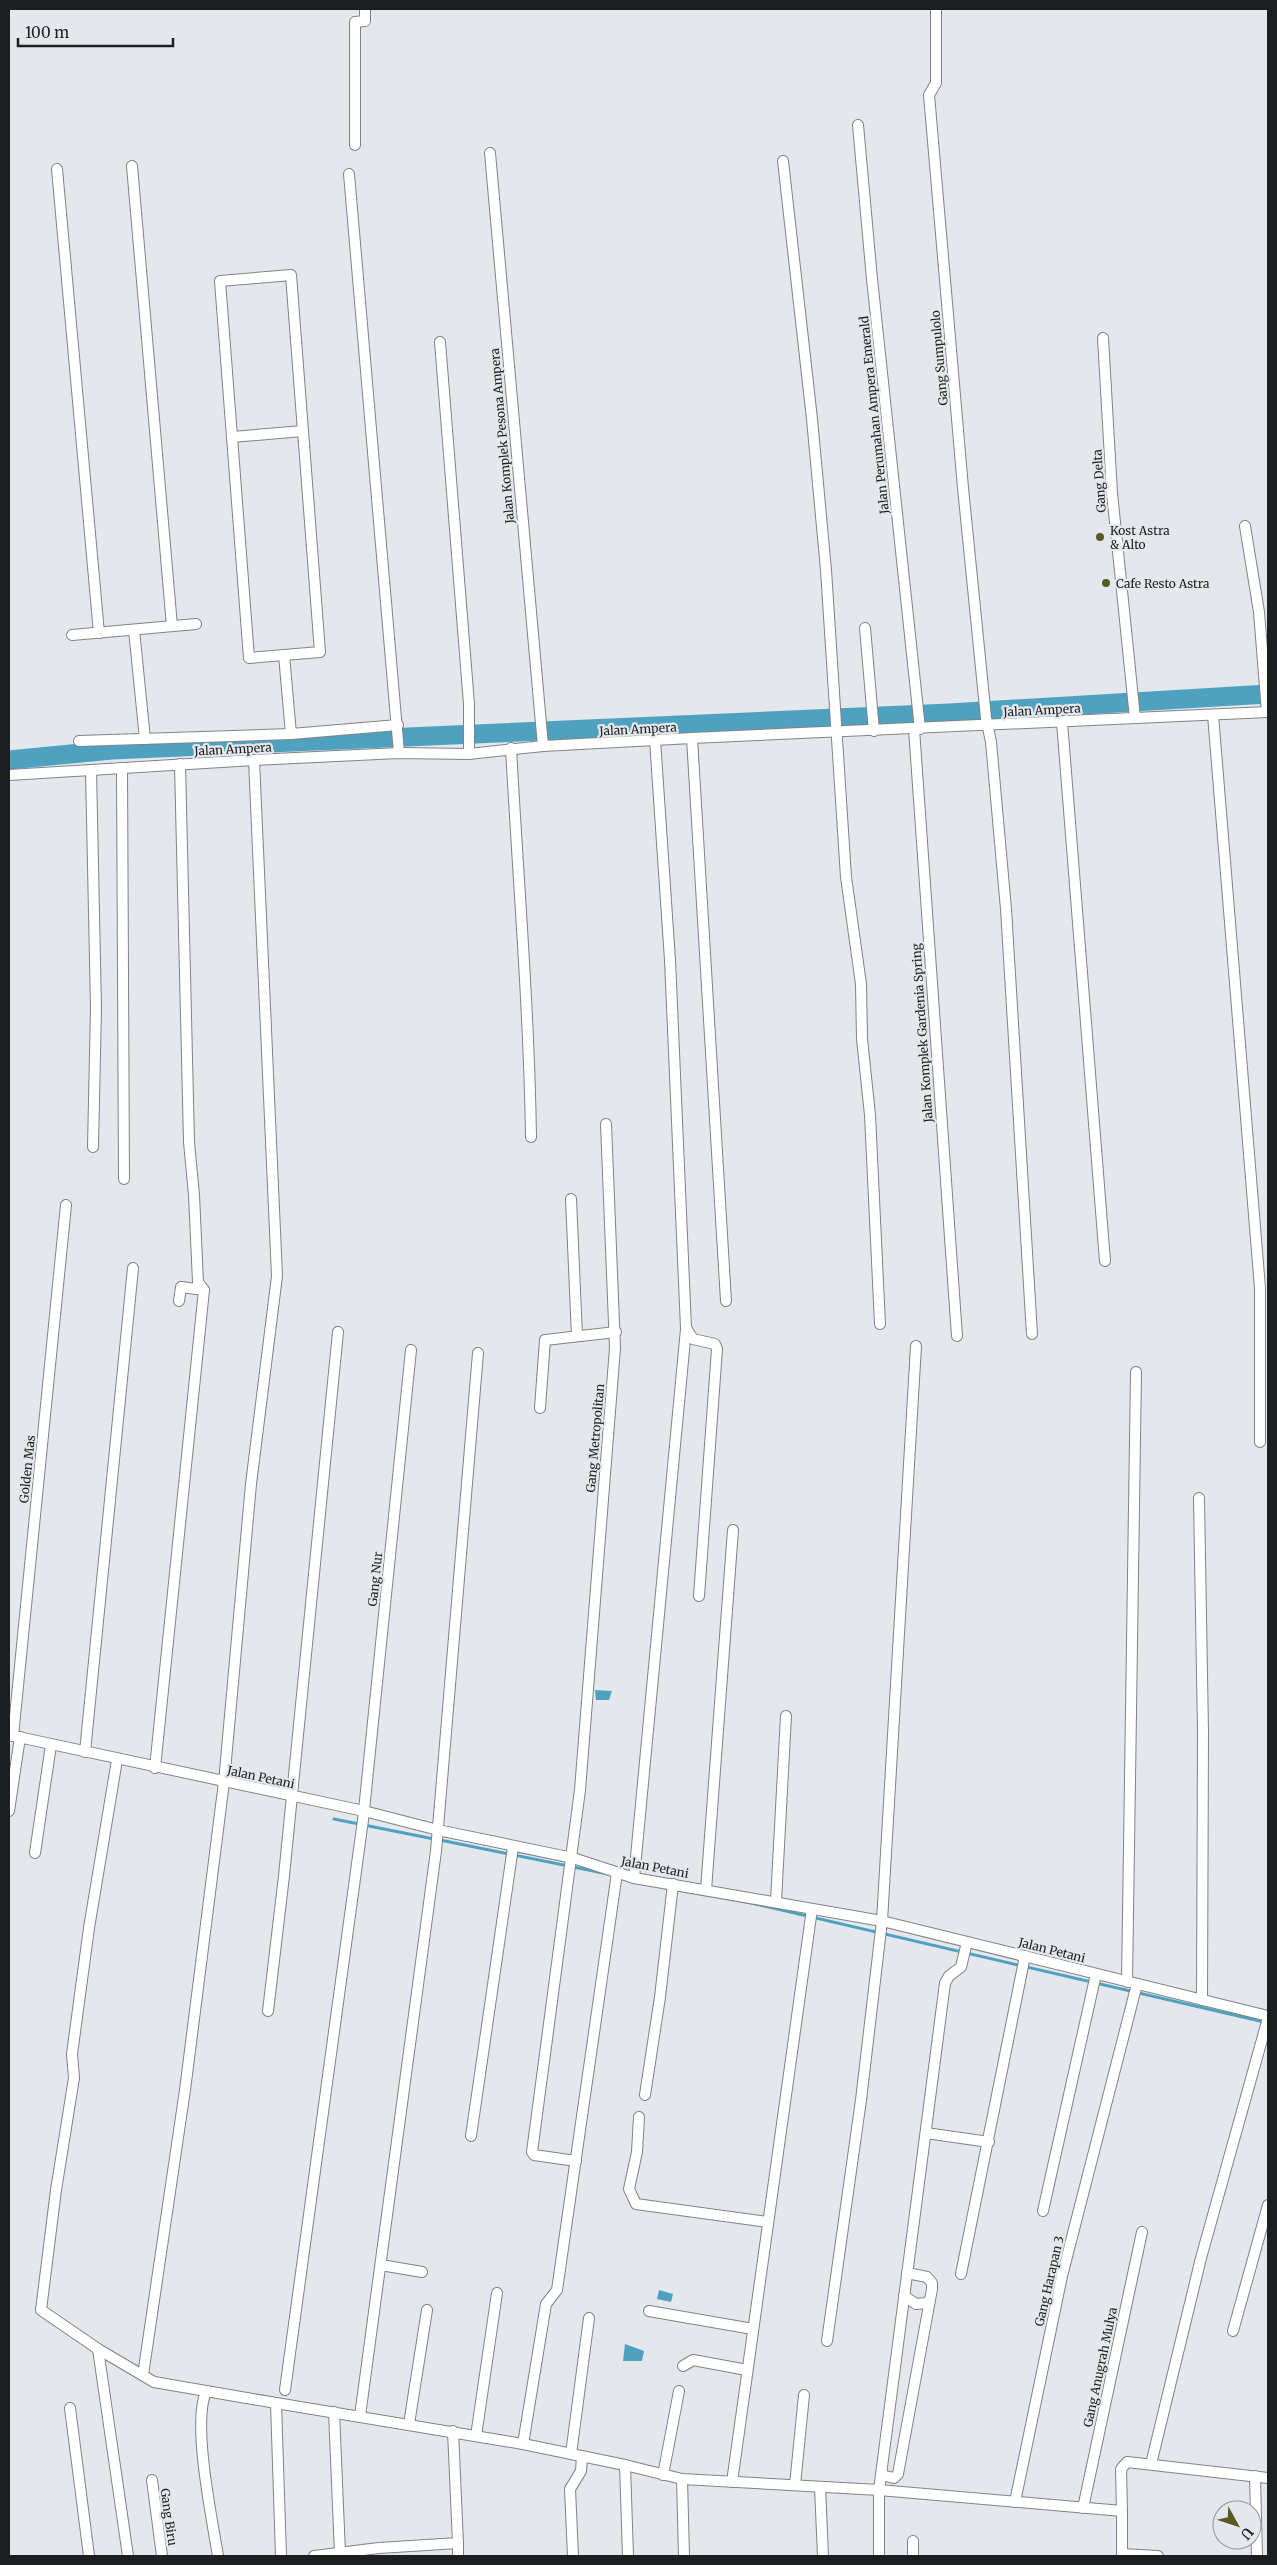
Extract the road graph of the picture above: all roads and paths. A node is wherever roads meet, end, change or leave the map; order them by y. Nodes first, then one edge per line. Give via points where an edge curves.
1 (365, 9) edge
2 (936, 9) edge
3 (858, 125) dead end
4 (355, 145) dead end
5 (490, 153) dead end
6 (783, 160) dead end
7 (132, 166) dead end
8 (57, 169) dead end
9 (349, 174) dead end
10 (1103, 338) dead end
11 (440, 342) dead end
12 (303, 431) junction
13 (232, 437) junction
14 (1245, 526) dead end
15 (196, 624) dead end
16 (172, 626) junction
17 (865, 628) dead end
18 (134, 630) junction
19 (99, 632) junction
20 (72, 635) dead end
21 (284, 655) junction
22 (1267, 710) edge
23 (1135, 715) junction
24 (1213, 715) junction
25 (987, 722) junction
26 (1062, 722) junction
27 (874, 727) junction
28 (918, 729) junction
29 (837, 730) junction
30 (291, 734) junction
31 (692, 738) junction
32 (145, 739) junction
33 (399, 739) junction
34 (655, 740) junction
35 (79, 741) dead end
36 (543, 741) junction
37 (511, 748) junction
38 (468, 750) junction
39 (254, 760) junction
40 (180, 764) junction
41 (122, 768) junction
42 (91, 770) junction
43 (9, 775) edge
44 (606, 1124) dead end
45 (531, 1137) dead end
46 (93, 1147) dead end
47 (124, 1179) dead end
48 (571, 1199) dead end
49 (66, 1205) dead end
50 (1105, 1261) dead end
51 (133, 1268) dead end
52 (204, 1290) junction
53 (179, 1301) dead end
54 (726, 1301) dead end
55 (880, 1324) dead end
56 (686, 1328) junction
57 (338, 1332) dead end
58 (616, 1332) junction
59 (1032, 1334) dead end
60 (577, 1336) junction
61 (957, 1336) dead end
62 (916, 1346) dead end
63 (411, 1350) dead end
64 (478, 1353) dead end
65 (1136, 1372) dead end
66 (540, 1408) dead end
67 (1260, 1442) dead end
68 (1199, 1498) dead end
69 (733, 1530) dead end
70 (699, 1596) dead end
71 (786, 1716) dead end
72 (14, 1736) edge
73 (51, 1745) junction
74 (85, 1752) junction
75 (117, 1760) junction
76 (156, 1768) junction
77 (224, 1782) junction
78 (292, 1796) junction
79 (9, 1811) edge
80 (363, 1815) junction
81 (437, 1834) junction
82 (35, 1853) dead end
83 (512, 1853) junction
84 (573, 1858) junction
85 (616, 1877) junction
86 (634, 1878) junction
87 (673, 1884) junction
88 (706, 1890) junction
89 (776, 1901) junction
90 (811, 1912) junction
91 (882, 1923) junction
92 (967, 1945) junction
93 (1024, 1959) junction
94 (1094, 1981) junction
95 (1133, 1988) junction
96 (1202, 2000) junction
97 (268, 2011) dead end
98 (1268, 2017) edge
99 (645, 2095) dead end
100 (639, 2117) dead end
101 (926, 2133) junction
102 (471, 2136) dead end
103 (989, 2142) junction
104 (576, 2161) junction
105 (1268, 2205) edge
106 (1043, 2212) dead end
107 (768, 2222) junction
108 (1142, 2232) dead end
109 (381, 2265) junction
110 (422, 2272) dead end
111 (907, 2273) junction
112 (961, 2274) dead end
113 (497, 2293) dead end
114 (904, 2296) junction
115 (930, 2300) junction
116 (427, 2310) dead end
117 (649, 2311) dead end
118 (589, 2318) dead end
119 (753, 2329) junction
120 (1233, 2330) dead end
121 (827, 2341) dead end
122 (98, 2349) junction
123 (683, 2366) dead end
124 (747, 2370) junction
125 (143, 2375) junction
126 (285, 2390) dead end
127 (679, 2391) dead end
128 (206, 2392) junction
129 (804, 2394) dead end
130 (276, 2403) junction
131 (70, 2408) dead end
132 (334, 2412) junction
133 (360, 2416) junction
134 (409, 2424) junction
135 (453, 2431) junction
136 (476, 2436) junction
137 (523, 2444) junction
138 (576, 2455) junction
139 (1151, 2464) junction
140 (625, 2465) junction
141 (881, 2474) junction
142 (663, 2475) junction
143 (1255, 2476) junction
144 (1268, 2478) edge
145 (682, 2479) junction
146 (152, 2480) dead end
147 (732, 2482) junction
148 (795, 2485) junction
149 (820, 2487) junction
150 (879, 2490) junction
151 (1015, 2502) junction
152 (1083, 2508) junction
153 (1122, 2511) junction
154 (913, 2541) dead end
155 (458, 2543) junction
156 (379, 2552) edge
157 (340, 2553) junction
158 (1122, 2555) edge
159 (89, 2556) edge
160 (128, 2556) edge
161 (162, 2556) edge
162 (218, 2556) edge
163 (281, 2556) edge
164 (314, 2556) edge
165 (458, 2556) edge
166 (573, 2556) edge
167 (628, 2556) edge
168 (684, 2556) edge
169 (823, 2556) edge
170 (879, 2556) edge
171 (913, 2556) edge
172 (1158, 2556) edge
173 (1257, 2556) edge

1 - 4 street via 365,21 355,22
2 - 25 street, Gang Sumpulolo via 936,83 929,95
3 - 28 street, Jalan Perumahan Ampera Emerald
5 - 36 street, Jalan Komplek Pesona Ampera
6 - 29 street via 815,447
7 - 16 street
8 - 19 street
9 - 33 street
10 - 23 street, Gang Delta via 1112,493
11 - 38 street via 470,726
12 - 13 street
12 - 13 street via 291,274 220,281
12 - 21 street via 320,652
13 - 21 street via 249,658
14 - 22 street via 1259,612
15 - 16 street
16 - 18 street
17 - 27 street
18 - 19 street
18 - 32 street
19 - 20 street
21 - 30 street
22 - 24 street, Jalan Ampera
23 - 24 street, Jalan Ampera
23 - 26 street, Jalan Ampera
24 - 67 street via 1260,1288
25 - 26 street, Jalan Ampera
25 - 28 street, Jalan Ampera
25 - 59 street, Gang Sumpulolo via 1006,909
26 - 50 street
27 - 28 street, Jalan Ampera
27 - 29 street, Jalan Ampera
28 - 61 street, Jalan Komplek Gardenia Spring
29 - 31 street, Jalan Ampera
29 - 55 street via 846,877 861,984
30 - 32 street
30 - 33 street
31 - 34 street, Jalan Ampera
31 - 54 street
32 - 35 street
33 - 38 street, Jalan Ampera
33 - 39 street, Jalan Ampera
34 - 36 street, Jalan Ampera
34 - 56 street via 670,960
36 - 37 street, Jalan Ampera
37 - 38 street, Jalan Ampera
37 - 45 street via 530,1054
39 - 40 street, Jalan Ampera
39 - 77 street via 277,1276 251,1484
40 - 41 street, Jalan Ampera
40 - 52 street via 189,1142 198,1282
41 - 42 street, Jalan Ampera
41 - 47 street
42 - 43 street, Jalan Ampera
42 - 46 street via 96,1008
44 - 58 street, Gang Metropolitan
48 - 60 street
49 - 72 street, Golden Mas
51 - 74 street
52 - 53 street via 181,1287
52 - 76 street via 206,1318
56 - 70 street via 693,1339 707,1340 716,1344 717,1349
56 - 86 street
57 - 78 street
58 - 60 street
58 - 84 street, Gang Metropolitan
60 - 66 street via 546,1340
62 - 91 street
63 - 80 street, Gang Nur
64 - 81 street
65 - 95 street, Gang Harapan 3
68 - 96 street via 1203,1732
69 - 88 street
71 - 89 street
72 - 73 street, Jalan Petani
72 - 79 street, Golden Mas
73 - 74 street, Jalan Petani
73 - 82 street
74 - 75 street, Jalan Petani
75 - 76 street, Jalan Petani
75 - 122 street via 88,1937 72,2054 74,2078 41,2310
76 - 77 street, Jalan Petani
77 - 78 street, Jalan Petani
77 - 125 street via 185,2090
78 - 80 street, Jalan Petani
78 - 97 street
80 - 81 street, Jalan Petani
80 - 126 street, Gang Nur
81 - 83 street, Jalan Petani
81 - 109 street
83 - 84 street, Jalan Petani
83 - 102 street
84 - 85 street, Jalan Petani
84 - 104 street, Gang Metropolitan via 532,2152 534,2155
85 - 86 street, Jalan Petani
85 - 104 street
86 - 87 street, Jalan Petani
87 - 88 street, Jalan Petani
87 - 99 street
88 - 89 street, Jalan Petani
89 - 90 street, Jalan Petani
90 - 91 street, Jalan Petani
90 - 107 street
91 - 92 street, Jalan Petani
91 - 121 street
92 - 93 street, Jalan Petani
92 - 101 street via 961,1967 948,1976 945,1983
93 - 94 street, Jalan Petani
93 - 103 street
94 - 95 street, Jalan Petani
94 - 106 street
95 - 96 street, Jalan Petani
95 - 151 street, Gang Harapan 3 via 1062,2276
96 - 98 street, Jalan Petani
98 - 139 street via 1201,2258
100 - 107 street via 637,2152 629,2189 636,2204
101 - 103 street
101 - 111 street
103 - 112 street
104 - 137 street via 557,2290 546,2304
105 - 120 street
107 - 119 street
108 - 152 street, Gang Anugrah Mulya
109 - 110 street
109 - 133 street
111 - 114 street
111 - 115 street via 930,2280
113 - 136 street
114 - 115 street via 916,2304
114 - 141 street
115 - 141 street via 898,2474 894,2478
116 - 134 street
117 - 119 street
118 - 138 street
119 - 124 street
122 - 125 street
122 - 160 street
123 - 124 street via 693,2360
124 - 147 street
125 - 128 street via 161,2384
127 - 142 street
128 - 130 street
128 - 162 street via 201,2404 205,2469
129 - 148 street
130 - 132 street
130 - 163 street
131 - 159 street
132 - 133 street
132 - 157 street
133 - 134 street
134 - 135 street
135 - 136 street
135 - 155 street
136 - 137 street
137 - 138 street
138 - 140 street
138 - 166 street via 581,2471 570,2489
139 - 143 street
139 - 153 street via 1131,2462 1123,2465
140 - 142 street
140 - 167 street
141 - 150 street
142 - 145 street
143 - 144 street
143 - 173 street
145 - 147 street
145 - 168 street
146 - 161 street, Gang Biru
147 - 148 street
148 - 149 street
149 - 150 street
149 - 169 street
150 - 151 street
150 - 170 street
151 - 152 street
152 - 153 street
153 - 158 street
154 - 171 street
155 - 156 street
155 - 165 street
156 - 157 street
157 - 164 street
158 - 172 street

